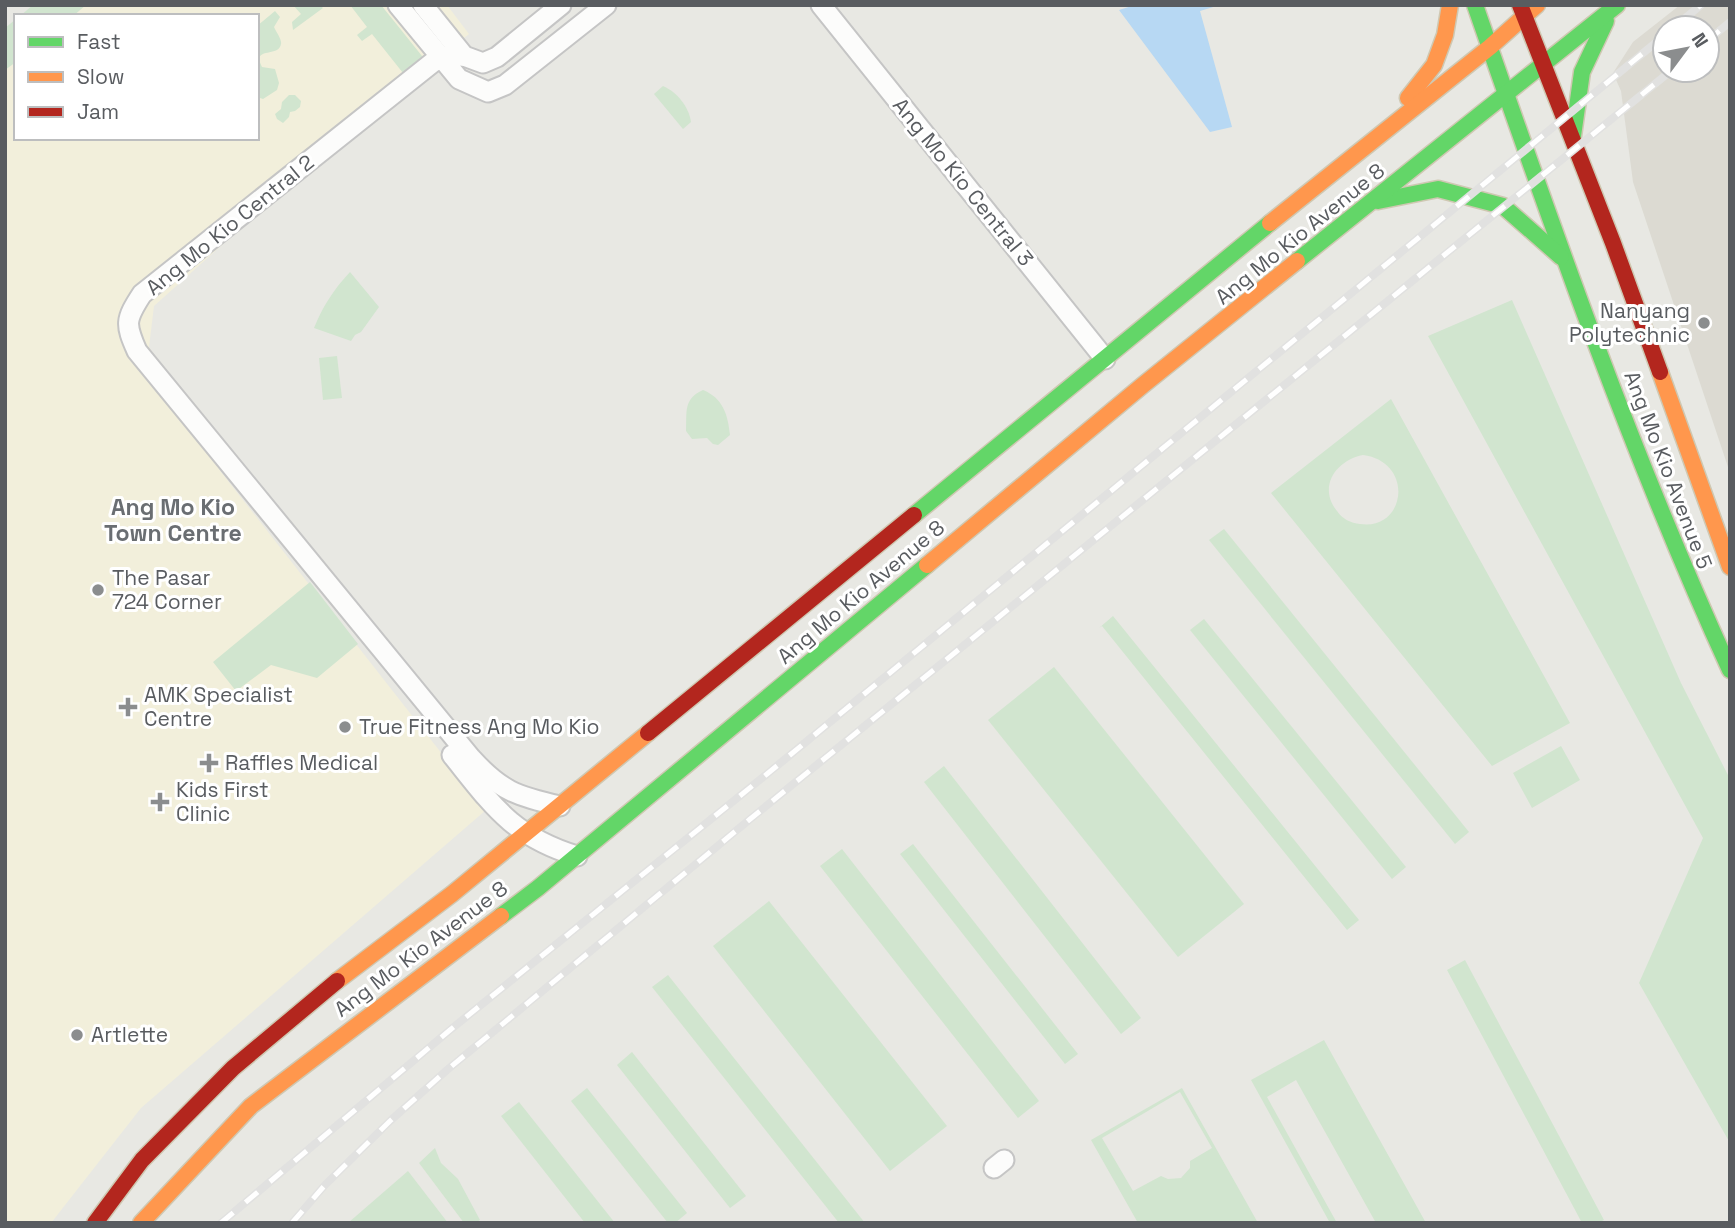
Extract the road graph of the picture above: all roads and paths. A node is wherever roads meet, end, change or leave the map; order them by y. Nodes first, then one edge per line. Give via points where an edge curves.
1 (398, 5) edge
2 (423, 5) edge
3 (561, 5) edge
4 (606, 5) edge
5 (821, 5) edge
6 (1450, 5) edge
7 (1475, 5) edge
8 (1537, 5) edge
9 (1614, 8) edge
10 (1522, 11) edge
11 (1490, 47) junction
12 (464, 56) junction
13 (441, 57) junction
14 (1543, 66) junction
15 (1507, 96) junction
16 (1383, 131) junction
17 (1573, 141) junction
18 (1374, 201) junction
19 (1564, 260) junction
20 (1105, 359) junction
21 (1730, 567) edge
22 (383, 653) junction
23 (732, 664) junction
24 (1730, 670) edge
25 (729, 685) dead end
26 (740, 701) dead end
27 (762, 701) junction
28 (560, 806) junction
29 (525, 834) junction
30 (577, 856) junction
31 (95, 1223) edge
32 (141, 1223) edge

1 - 13 street
2 - 12 street
3 - 12 street via 497,57 483,63
4 - 13 street via 505,85 488,92 459,79
5 - 20 street, Ang Mo Kio Central 3
6 - 16 main road via 1434,65
7 - 11 main road, Ang Mo Kio Avenue 5
8 - 10 main road, Ang Mo Kio Avenue 8
9 - 14 main road, Ang Mo Kio Avenue 8
9 - 17 main road via 1582,72
10 - 11 main road, Ang Mo Kio Avenue 8
10 - 14 main road, Ang Mo Kio Avenue 5
11 - 15 main road, Ang Mo Kio Avenue 5
11 - 16 main road, Ang Mo Kio Avenue 8
12 - 13 street
13 - 22 street, Ang Mo Kio Central 2 via 142,294 131,310 127,328 137,351
14 - 15 main road, Ang Mo Kio Avenue 8
14 - 17 main road, Ang Mo Kio Avenue 5
15 - 18 main road, Ang Mo Kio Avenue 8
15 - 19 main road, Ang Mo Kio Avenue 5
16 - 20 main road, Ang Mo Kio Avenue 8
17 - 21 main road, Ang Mo Kio Avenue 5
18 - 19 main road via 1438,189 1503,206
18 - 27 main road, Ang Mo Kio Avenue 8 via 1143,385
19 - 24 main road, Ang Mo Kio Avenue 5 via 1691,585
20 - 23 main road, Ang Mo Kio Avenue 8
22 - 28 street, Ang Mo Kio Central 2 via 490,779 517,794
22 - 29 street, Ang Mo Kio Central 2 via 386,668 402,692 500,813
23 - 25 main road
23 - 28 main road, Ang Mo Kio Avenue 8
26 - 27 main road
27 - 30 main road, Ang Mo Kio Avenue 8
28 - 29 main road, Ang Mo Kio Avenue 8
29 - 30 street, Ang Mo Kio Central 2
29 - 31 main road, Ang Mo Kio Avenue 8 via 233,1069 142,1160
30 - 32 main road, Ang Mo Kio Avenue 8 via 251,1107

